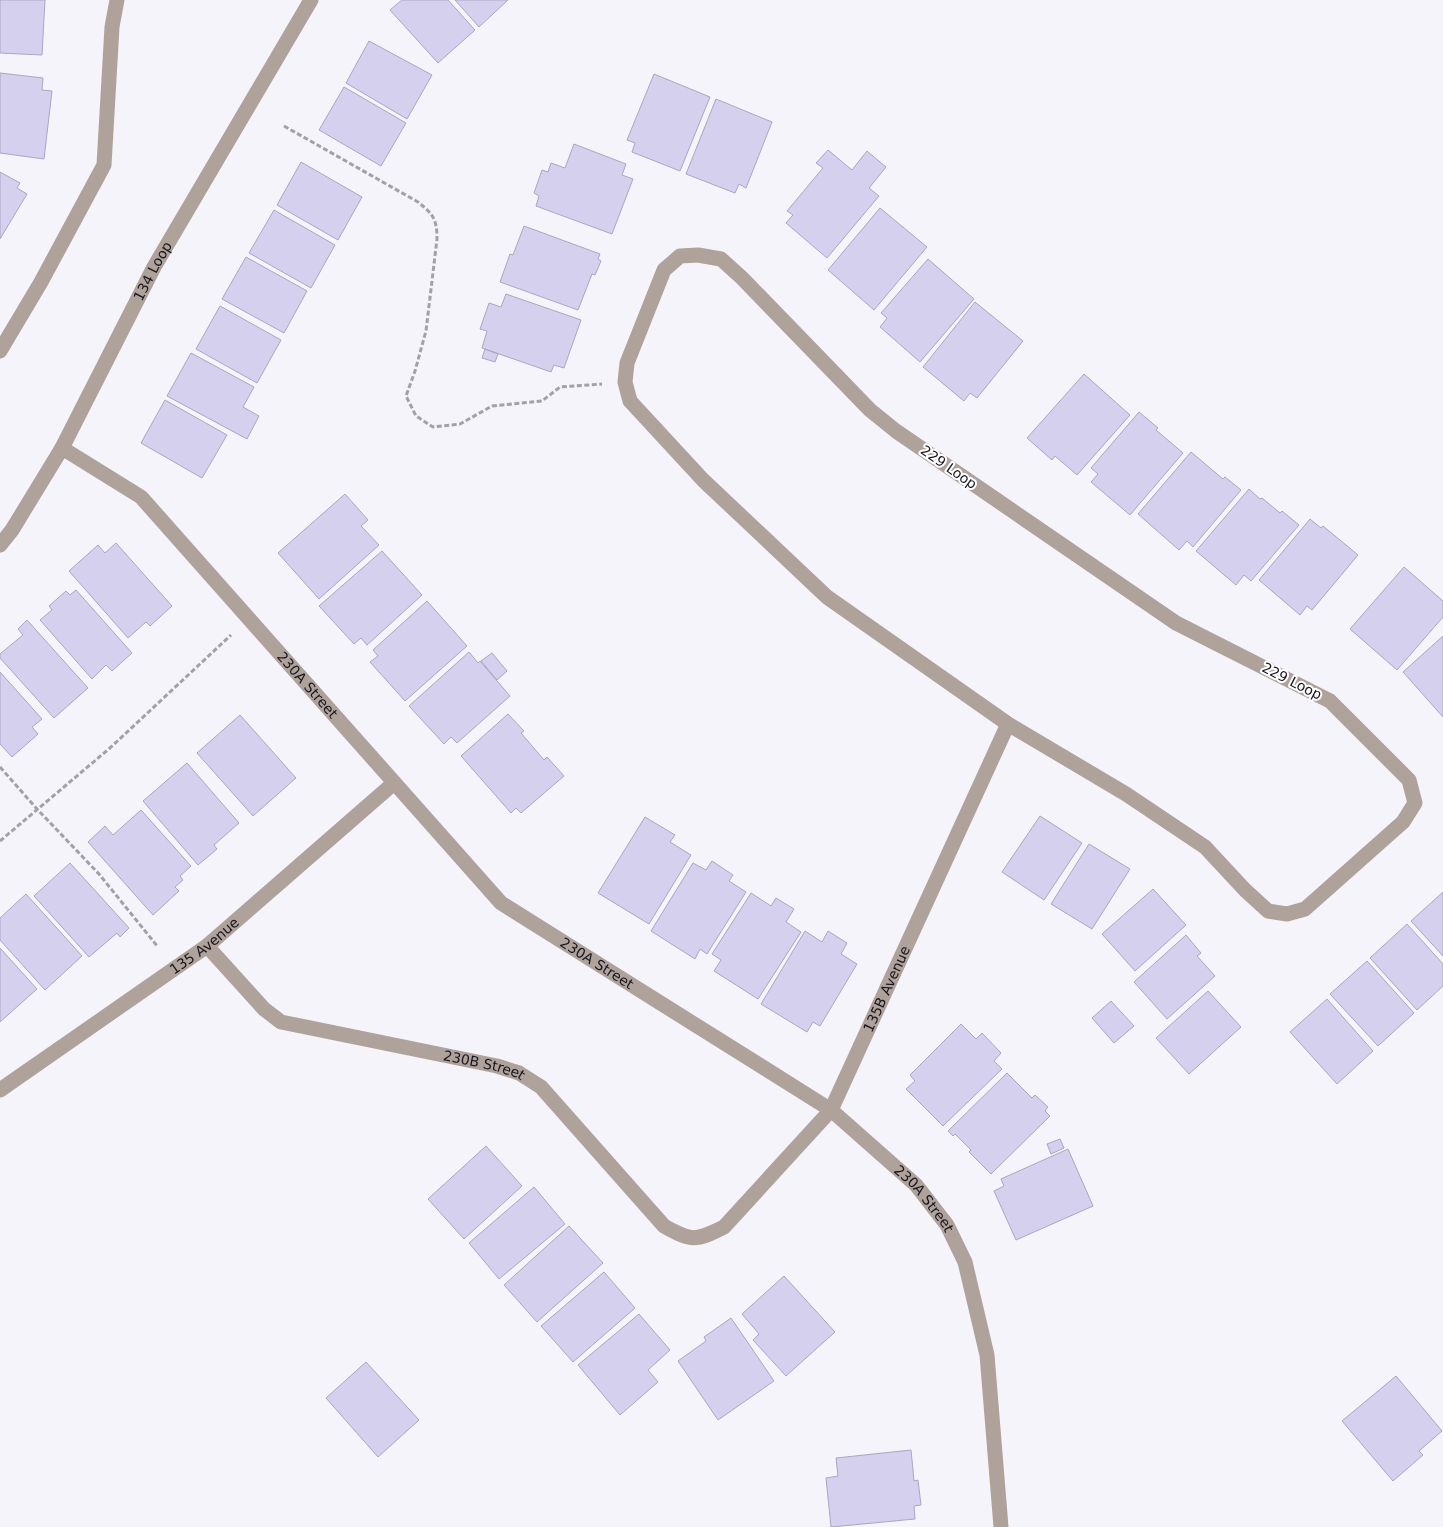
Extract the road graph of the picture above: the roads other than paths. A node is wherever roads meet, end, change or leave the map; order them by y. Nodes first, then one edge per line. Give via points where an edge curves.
1 (117, 0) edge
2 (311, 0) edge
3 (0, 351) edge
4 (62, 448) junction
5 (0, 545) edge
6 (1008, 724) junction
7 (394, 783) junction
8 (207, 946) junction
9 (0, 1090) edge
10 (831, 1110) junction
11 (724, 1227) joint
12 (1001, 1527) edge

1 - 3 street via 112,27 104,165
2 - 4 street, 134 Loop via 154,267
4 - 5 street, 134 Loop
4 - 7 street, 230A Street via 142,497
6 - 6 street, 229 Loop via 827,598 703,480 630,401 625,382 627,364 664,270 680,256 721,259 870,410 896,431 1176,623 1330,701 1409,780 1415,803 1403,822 1305,909 1287,914 1268,911 1205,847 1126,794
6 - 10 street, 135B Avenue
7 - 8 street, 135 Avenue
7 - 10 street, 230A Street via 501,903
8 - 9 street, 135 Avenue
8 - 11 street, 230B Street via 264,1009 282,1022 519,1073 541,1086 664,1226 684,1237 702,1238
10 - 11 street, 135B Avenue
10 - 12 street, 230A Street via 916,1185 947,1225 965,1262 987,1355

